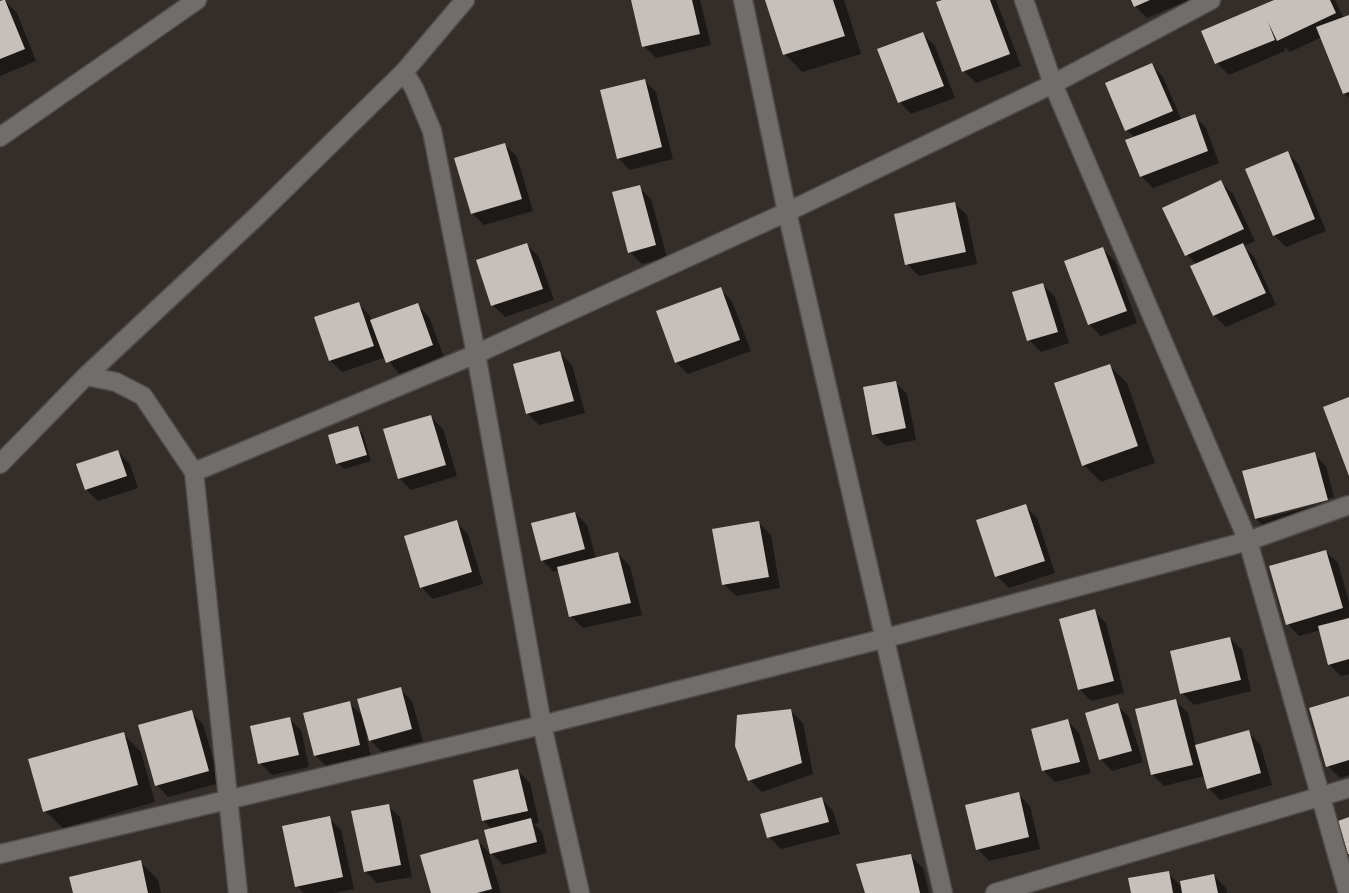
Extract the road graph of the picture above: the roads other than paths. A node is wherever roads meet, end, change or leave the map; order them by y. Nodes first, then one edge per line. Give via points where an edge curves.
1 (197, 0) edge
2 (465, 0) edge
3 (743, 0) edge
4 (1024, 0) edge
5 (1211, 0) edge
6 (404, 72) junction
7 (1054, 83) junction
8 (0, 136) edge
9 (786, 212) junction
10 (477, 354) junction
11 (86, 376) junction
12 (0, 464) edge
13 (194, 472) junction
14 (1349, 505) edge
15 (1248, 541) junction
16 (886, 638) junction
17 (542, 724) junction
18 (1349, 788) edge
19 (1320, 797) junction
20 (227, 800) junction
21 (0, 854) edge
22 (238, 893) edge
23 (580, 893) edge
24 (943, 893) edge
25 (995, 893) edge
26 (1348, 893) edge

1 - 8 street
2 - 6 street
3 - 9 street
4 - 7 street
5 - 7 street
6 - 10 street via 432,131
6 - 11 street
7 - 9 street
7 - 15 street
9 - 10 street
9 - 16 street
10 - 13 street
10 - 17 street
11 - 12 street
11 - 13 street via 116,382 144,396
13 - 20 street
14 - 15 street
15 - 16 street
15 - 19 street
16 - 17 street
16 - 24 street
17 - 20 street
17 - 23 street
18 - 19 street
19 - 25 street
19 - 26 street
20 - 21 street
20 - 22 street

